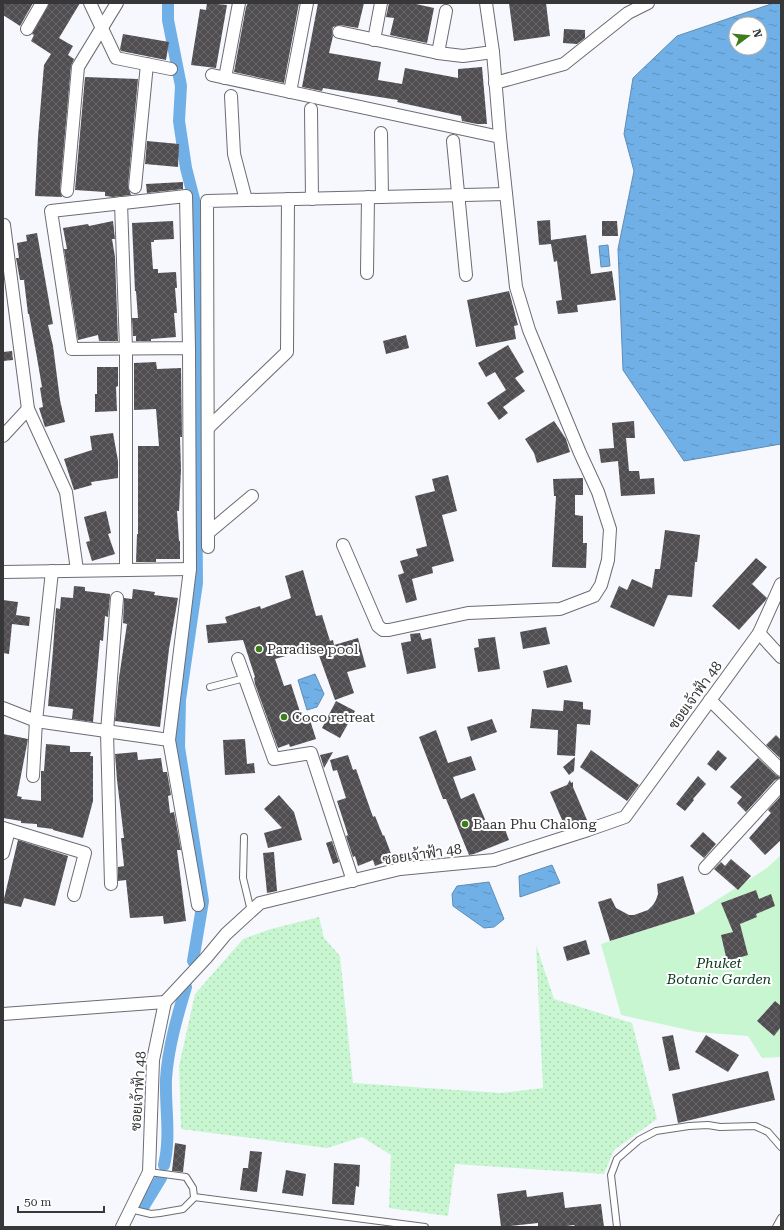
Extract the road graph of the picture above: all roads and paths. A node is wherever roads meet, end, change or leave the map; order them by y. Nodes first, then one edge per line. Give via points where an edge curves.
1 (42, 3) edge
2 (90, 3) edge
3 (117, 3) edge
4 (239, 3) edge
5 (307, 3) edge
6 (381, 3) edge
7 (486, 3) edge
8 (648, 3) edge
9 (446, 11) dead end
10 (102, 27) junction
11 (27, 29) dead end
12 (339, 32) dead end
13 (374, 40) junction
14 (493, 52) junction
15 (438, 53) junction
16 (147, 64) junction
17 (171, 69) dead end
18 (212, 75) dead end
19 (225, 78) junction
20 (495, 83) junction
21 (290, 92) junction
22 (232, 96) dead end
23 (311, 109) dead end
24 (381, 133) dead end
25 (500, 137) junction
26 (453, 141) dead end
27 (135, 187) dead end
28 (67, 191) dead end
29 (506, 194) junction
30 (459, 195) junction
31 (368, 197) junction
32 (382, 197) junction
33 (312, 198) junction
34 (288, 199) junction
35 (246, 200) junction
36 (121, 203) junction
37 (4, 225) edge
38 (367, 273) dead end
39 (466, 274) dead end
40 (6, 275) edge
41 (126, 348) junction
42 (189, 348) junction
43 (28, 409) junction
44 (208, 428) junction
45 (3, 436) edge
46 (252, 496) dead end
47 (208, 533) junction
48 (343, 545) dead end
49 (208, 547) dead end
50 (190, 569) junction
51 (77, 570) junction
52 (126, 570) junction
53 (52, 571) junction
54 (3, 572) edge
55 (781, 584) edge
56 (117, 598) dead end
57 (759, 633) junction
58 (781, 657) edge
59 (238, 659) dead end
60 (245, 678) junction
61 (210, 687) dead end
62 (710, 700) junction
63 (3, 708) edge
64 (36, 721) junction
65 (107, 732) junction
66 (169, 740) junction
67 (781, 770) edge
68 (33, 776) dead end
69 (781, 785) edge
70 (6, 829) edge
71 (244, 837) dead end
72 (3, 853) edge
73 (705, 868) dead end
74 (352, 881) junction
75 (111, 884) dead end
76 (74, 895) dead end
77 (198, 905) dead end
78 (251, 911) junction
79 (165, 1002) junction
80 (3, 1014) edge
81 (781, 1147) edge
82 (149, 1172) junction
83 (195, 1197) junction
84 (130, 1209) junction
85 (781, 1218) edge
86 (122, 1227) edge
87 (425, 1227) edge
88 (617, 1227) edge
89 (776, 1227) edge

1 - 11 street
2 - 10 street
3 - 10 street
4 - 19 street
5 - 21 street
6 - 13 street
7 - 14 street
8 - 20 street via 628,12 564,64
9 - 15 street
10 - 16 street via 116,58
10 - 28 street via 78,67
12 - 13 street
13 - 15 street
14 - 15 street via 463,56
14 - 20 street
16 - 17 street
16 - 27 street
18 - 19 street
19 - 21 street
20 - 25 street
21 - 25 street
22 - 35 street via 234,154
23 - 33 street
24 - 32 street
25 - 29 street
26 - 30 street
29 - 30 street
29 - 48 street via 516,287 529,330 598,492 610,529 608,560 601,585 594,596 560,609 468,612 408,627 382,630
30 - 32 street
30 - 39 street
31 - 32 street
31 - 33 street
31 - 38 street
33 - 34 street
34 - 35 street
34 - 44 street via 287,352
35 - 44 street via 207,201
36 - 41 street
36 - 41 street via 51,211 72,349
36 - 42 street via 186,196
37 - 40 street
40 - 43 street
41 - 42 street
41 - 52 street
42 - 50 street
43 - 45 street
43 - 51 street via 66,492
44 - 47 street
46 - 47 street
47 - 49 street
50 - 52 street
50 - 66 street
51 - 52 street
51 - 53 street
53 - 54 street
53 - 64 street
55 - 57 street, ซอยเจ้าฟ้า 48
56 - 65 street
57 - 58 street
57 - 62 street, ซอยเจ้าฟ้า 48
59 - 60 street
60 - 61 lane
60 - 74 street via 274,759 311,753
62 - 67 street
62 - 74 street, ซอยเจ้าฟ้า 48 via 625,817 494,860 400,869
63 - 64 street
64 - 65 street
64 - 68 street
65 - 66 street
65 - 75 street
66 - 77 street
69 - 73 street
70 - 72 street
70 - 76 street via 85,853
71 - 78 lane via 243,878
74 - 78 street, ซอยเจ้าฟ้า 48 via 260,903
78 - 79 street, ซอยเจ้าฟ้า 48 via 226,934
79 - 80 street
79 - 82 street, ซอยเจ้าฟ้า 48 via 153,1060
81 - 88 lane via 768,1132 755,1126 702,1126 656,1131 639,1140 617,1159 611,1176
82 - 83 lane via 186,1177
82 - 84 street, ซอยเจ้าฟ้า 48
83 - 84 lane via 184,1209 151,1214
83 - 87 lane
84 - 86 street, ซอยเจ้าฟ้า 48
85 - 89 lane

